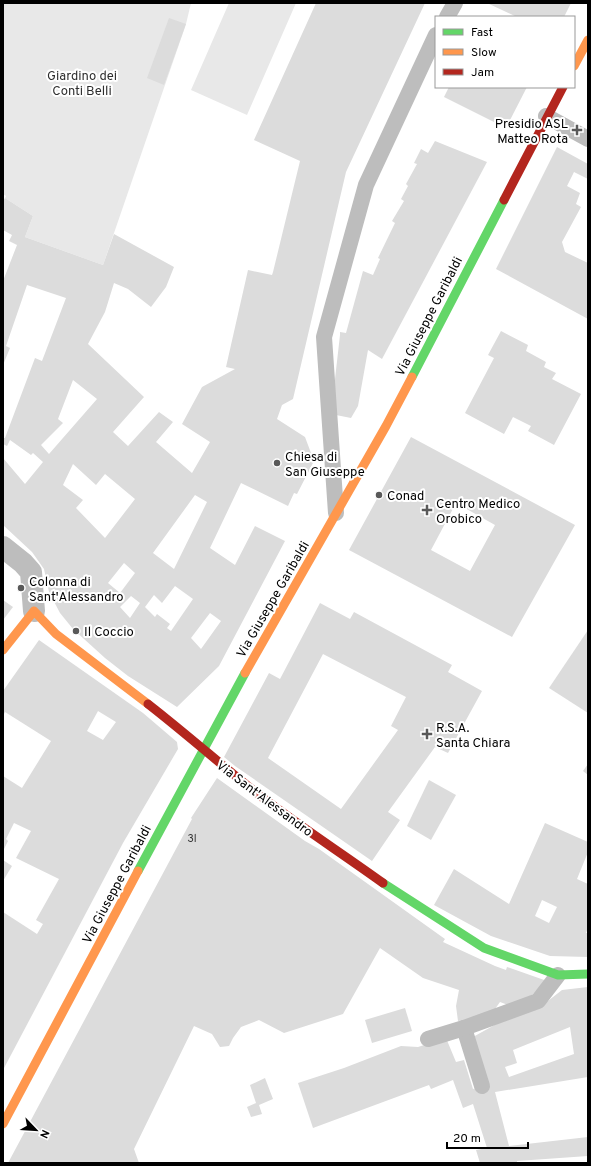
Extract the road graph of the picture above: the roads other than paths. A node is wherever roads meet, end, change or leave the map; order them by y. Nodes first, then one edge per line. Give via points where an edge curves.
1 (455, 3) edge
2 (448, 16) edge
3 (435, 37) edge
4 (588, 40) edge
5 (575, 64) edge
6 (562, 88) edge
7 (546, 116) junction
8 (588, 139) edge
9 (336, 512) junction
10 (3, 547) edge
11 (34, 611) junction
12 (3, 650) edge
13 (202, 749) junction
14 (588, 974) edge
15 (558, 975) junction
16 (464, 1028) junction
17 (428, 1039) dead end
18 (482, 1086) dead end
19 (3, 1124) edge

1 - 2 lane
3 - 9 lane via 366,186 324,337
4 - 5 street
6 - 7 street, Via Giuseppe Garibaldi
7 - 8 lane
7 - 9 street, Via Giuseppe Garibaldi via 386,426
9 - 13 street, Via Giuseppe Garibaldi
10 - 11 street via 31,572
11 - 12 street
11 - 13 street, Via Sant'Alessandro via 56,634 188,735
13 - 15 street, Via Sant'Alessandro via 255,792 406,900 484,948
13 - 19 street, Via Giuseppe Garibaldi
14 - 15 street, Via Sant'Alessandro
15 - 16 lane via 538,1001
16 - 17 lane
16 - 18 lane

